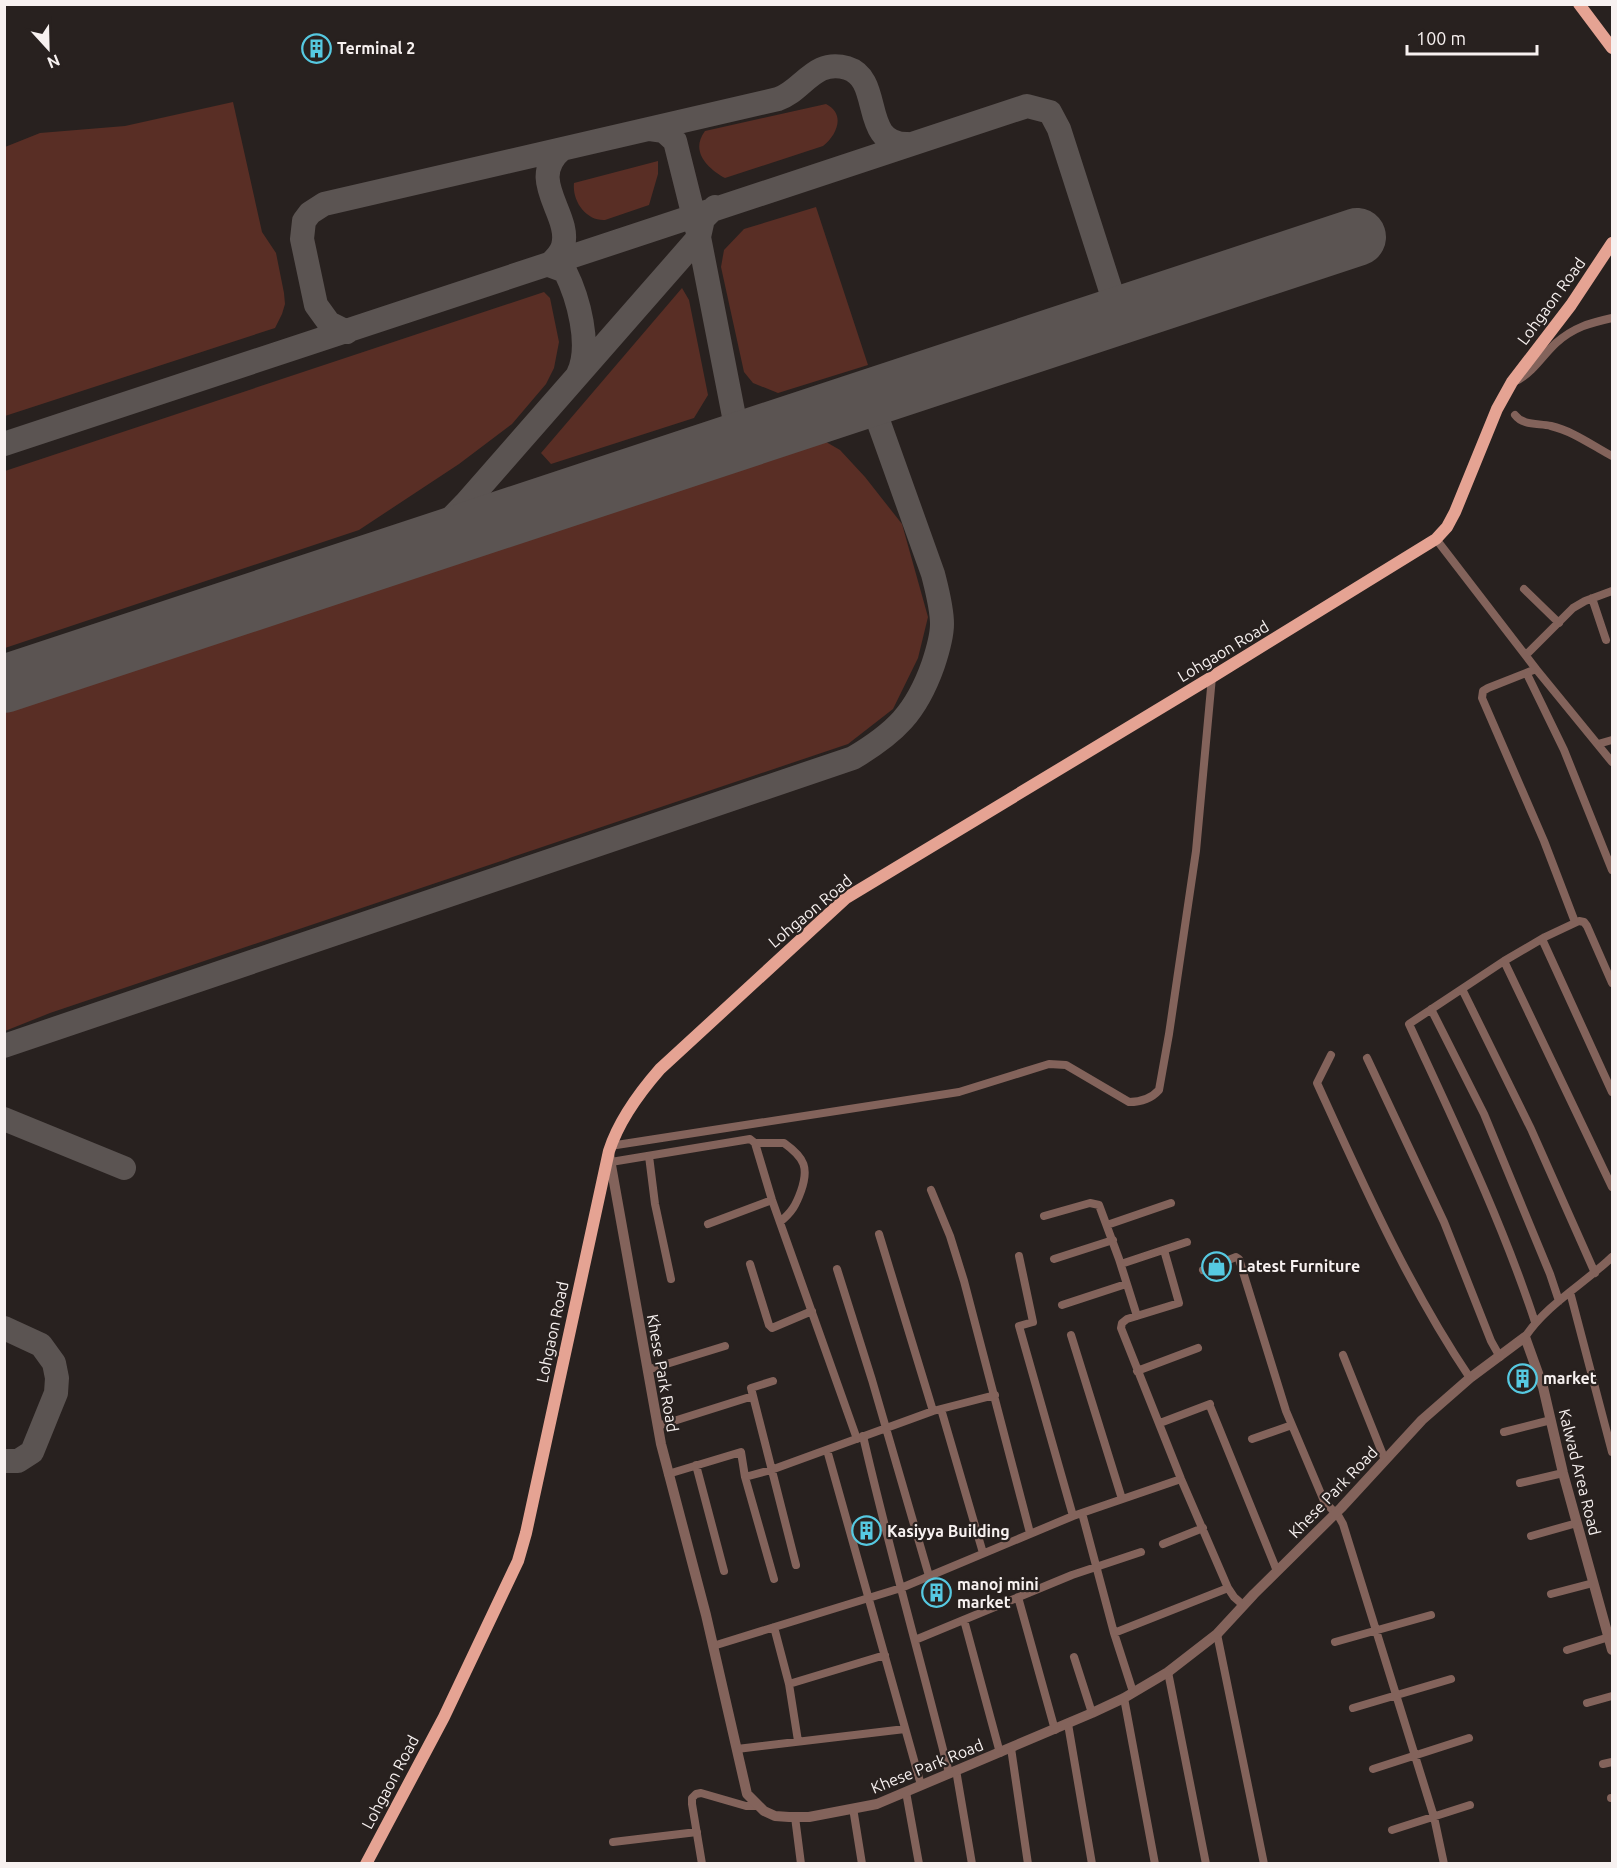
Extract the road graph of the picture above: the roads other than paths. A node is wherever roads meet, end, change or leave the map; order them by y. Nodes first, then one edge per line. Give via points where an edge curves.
1 (1579, 4) edge
2 (1612, 48) edge
3 (1612, 243) edge
4 (1612, 318) edge
5 (1512, 382) junction
6 (1515, 415) dead end
7 (1612, 456) edge
8 (1436, 539) junction
9 (1524, 589) dead end
10 (1612, 591) edge
11 (1592, 598) junction
12 (1560, 623) junction
13 (1606, 640) dead end
14 (1526, 656) junction
15 (1536, 669) junction
16 (1527, 674) junction
17 (1212, 678) junction
18 (1612, 740) edge
19 (1598, 744) junction
20 (1612, 762) edge
21 (1612, 870) edge
22 (1575, 922) junction
23 (1542, 939) junction
24 (1504, 961) junction
25 (1612, 983) edge
26 (1462, 989) junction
27 (1431, 1009) junction
28 (1331, 1055) dead end
29 (1367, 1058) dead end
30 (1612, 1092) edge
31 (755, 1143) junction
32 (610, 1153) junction
33 (649, 1156) junction
34 (1612, 1187) edge
35 (931, 1190) dead end
36 (772, 1200) junction
37 (1171, 1203) dead end
38 (1044, 1216) dead end
39 (780, 1222) junction
40 (708, 1224) dead end
41 (1107, 1225) junction
42 (879, 1234) dead end
43 (1113, 1240) junction
44 (1187, 1242) dead end
45 (1164, 1250) junction
46 (1019, 1256) dead end
47 (1612, 1257) edge
48 (1054, 1260) dead end
49 (750, 1264) dead end
50 (1121, 1264) junction
51 (837, 1269) dead end
52 (1203, 1270) dead end
53 (1595, 1273) junction
54 (671, 1279) dead end
55 (1126, 1284) junction
56 (1570, 1292) junction
57 (1559, 1301) junction
58 (1062, 1305) dead end
59 (812, 1311) junction
60 (1137, 1316) junction
61 (1535, 1322) junction
62 (1071, 1335) dead end
63 (1526, 1337) junction
64 (725, 1346) dead end
65 (1198, 1348) dead end
66 (1342, 1355) dead end
67 (1500, 1357) junction
68 (647, 1370) junction
69 (1137, 1371) junction
70 (1470, 1378) junction
71 (773, 1381) dead end
72 (995, 1395) junction
73 (753, 1396) junction
74 (937, 1410) junction
75 (1551, 1420) junction
76 (1160, 1423) junction
77 (1292, 1425) junction
78 (658, 1426) junction
79 (886, 1428) junction
80 (1504, 1432) dead end
81 (860, 1437) junction
82 (1252, 1439) dead end
83 (827, 1450) junction
84 (1612, 1452) edge
85 (1385, 1460) junction
86 (696, 1465) junction
87 (771, 1470) junction
88 (1563, 1473) junction
89 (668, 1474) junction
90 (745, 1477) junction
91 (1181, 1479) junction
92 (1520, 1483) dead end
93 (1122, 1499) junction
94 (1334, 1513) junction
95 (1077, 1515) junction
96 (1577, 1523) junction
97 (1203, 1528) junction
98 (1030, 1533) junction
99 (1531, 1536) dead end
100 (1163, 1544) dead end
101 (1141, 1552) dead end
102 (983, 1553) junction
103 (796, 1565) dead end
104 (1095, 1566) junction
105 (724, 1571) dead end
106 (1277, 1571) junction
107 (929, 1576) junction
108 (774, 1579) dead end
109 (1593, 1583) junction
110 (901, 1588) junction
111 (1228, 1588) junction
112 (1551, 1594) dead end
113 (1018, 1597) junction
114 (869, 1599) junction
115 (1243, 1605) junction
116 (1431, 1614) dead end
117 (964, 1620) junction
118 (774, 1627) junction
119 (1376, 1630) junction
120 (1114, 1633) junction
121 (1217, 1634) junction
122 (1609, 1637) junction
123 (915, 1640) junction
124 (1335, 1642) dead end
125 (713, 1646) junction
126 (1567, 1650) dead end
127 (1612, 1650) edge
128 (885, 1655) junction
129 (1074, 1657) dead end
130 (1168, 1672) junction
131 (1451, 1679) dead end
132 (789, 1684) junction
133 (1129, 1695) junction
134 (1396, 1695) junction
135 (1612, 1696) edge
136 (1587, 1703) dead end
137 (1353, 1708) dead end
138 (1092, 1713) junction
139 (1068, 1724) junction
140 (905, 1729) junction
141 (1054, 1730) junction
142 (1469, 1738) dead end
143 (798, 1741) junction
144 (1011, 1748) junction
145 (737, 1749) junction
146 (1000, 1753) junction
147 (1415, 1755) junction
148 (1373, 1769) dead end
149 (952, 1772) junction
150 (921, 1785) junction
151 (906, 1792) junction
152 (1470, 1805) dead end
153 (757, 1806) junction
154 (853, 1808) junction
155 (795, 1817) junction
156 (1434, 1817) junction
157 (1392, 1830) dead end
158 (697, 1832) junction
159 (613, 1842) dead end
160 (366, 1863) edge
161 (702, 1863) edge
162 (801, 1863) edge
163 (862, 1863) edge
164 (919, 1863) edge
165 (972, 1863) edge
166 (1029, 1863) edge
167 (1092, 1863) edge
168 (1155, 1863) edge
169 (1206, 1863) edge
170 (1264, 1863) edge
171 (1444, 1863) edge

1 - 2 main road
3 - 5 main road, Lohgaon Road
4 - 5 street via 1580,325
5 - 8 main road, Lohgaon Road via 1455,512
6 - 7 street via 1519,420 1567,431
8 - 14 street
8 - 17 main road, Lohgaon Road
9 - 12 street
10 - 11 street
11 - 12 street via 1573,608
11 - 13 street
12 - 14 street
14 - 15 street
15 - 16 street
15 - 19 street
16 - 21 street via 1564,750
16 - 22 street via 1488,688 1482,698
17 - 32 main road, Lohgaon Road via 846,898 645,1085 627,1112
17 - 32 street via 1196,851 1169,1034 1159,1090 1154,1096 1129,1102 1066,1065 1049,1064 959,1092
18 - 19 street
19 - 20 street
22 - 23 street
22 - 25 street via 1587,926
23 - 24 street
23 - 30 street
24 - 26 street
24 - 34 street
26 - 27 street
26 - 53 street via 1531,1129
27 - 57 street via 1484,1114
27 - 61 street via 1409,1024 1483,1187
28 - 70 street via 1317,1083 1406,1270
29 - 67 street via 1444,1221
31 - 33 street via 750,1138
31 - 36 street
31 - 39 street via 784,1143 794,1150 805,1168 806,1177 795,1208
32 - 33 street
32 - 68 street, Khese Park Road
32 - 160 main road, Lohgaon Road via 518,1561 444,1717
33 - 54 street
35 - 72 street via 950,1236
36 - 39 street
36 - 40 street
37 - 41 street
38 - 41 street via 1095,1202
39 - 59 street
41 - 43 street
42 - 74 street
43 - 48 street
43 - 50 street
44 - 45 street
45 - 50 street
45 - 60 street via 1179,1303
46 - 95 street via 1033,1322 1019,1326
47 - 53 street
49 - 59 street via 772,1328
50 - 55 street
51 - 79 street
52 - 77 street via 1239,1259
53 - 56 street
55 - 58 street
55 - 60 street
56 - 57 street
56 - 84 street
57 - 61 street
59 - 81 street
60 - 69 street via 1127,1319 1121,1328
61 - 63 street
62 - 93 street
63 - 67 street, Khese Park Road
63 - 75 street, Kalwad Area Road
64 - 68 street
65 - 69 street
66 - 85 street
67 - 70 street, Khese Park Road
68 - 78 street, Khese Park Road
69 - 76 street
70 - 85 street, Khese Park Road via 1422,1420
71 - 73 street via 751,1388
72 - 74 street
72 - 98 street
73 - 78 street
73 - 87 street
74 - 79 street
74 - 102 street
75 - 80 street
75 - 88 street, Kalwad Area Road
76 - 91 street
76 - 106 street via 1210,1405
77 - 82 street
77 - 94 street via 1324,1501
78 - 89 street, Khese Park Road
79 - 81 street
79 - 107 street
81 - 83 street
81 - 110 street
83 - 87 street
83 - 114 street
85 - 94 street, Khese Park Road
86 - 89 street
86 - 90 street via 741,1452
86 - 105 street
87 - 90 street
87 - 103 street
88 - 92 street
88 - 96 street, Kalwad Area Road
89 - 125 street, Khese Park Road
90 - 108 street
91 - 93 street
91 - 97 street
93 - 95 street
94 - 106 street, Khese Park Road
94 - 119 street via 1343,1524
95 - 98 street
95 - 104 street
96 - 99 street
96 - 109 street, Kalwad Area Road
97 - 100 street
97 - 111 street
98 - 102 street
101 - 104 street
102 - 107 street
104 - 113 street
104 - 120 street
106 - 115 street, Khese Park Road
107 - 110 street
109 - 112 street
109 - 122 street, Kalwad Area Road
110 - 114 street
110 - 123 street
111 - 115 street
111 - 120 street
113 - 117 street
113 - 141 street
114 - 118 street
114 - 128 street
115 - 121 street, Khese Park Road
116 - 119 street
117 - 123 street
117 - 146 street
118 - 125 street
118 - 132 street
119 - 124 street
119 - 134 street
120 - 133 street
121 - 130 street, Khese Park Road
121 - 170 street
122 - 126 street
122 - 127 street, Kalwad Area Road
123 - 149 street
125 - 145 street, Khese Park Road
128 - 132 street
128 - 140 street
129 - 138 street
130 - 133 street, Khese Park Road
130 - 169 street
131 - 134 street
132 - 143 street
133 - 138 street, Khese Park Road
133 - 168 street
134 - 137 street
134 - 147 street
135 - 136 street
138 - 139 street, Khese Park Road
139 - 141 street, Khese Park Road
139 - 167 street
140 - 143 street
140 - 150 street
141 - 144 street, Khese Park Road
142 - 147 street
143 - 145 street
144 - 146 street, Khese Park Road
144 - 166 street
145 - 153 street, Khese Park Road via 747,1794
146 - 149 street, Khese Park Road
147 - 148 street
147 - 156 street
149 - 150 street, Khese Park Road
149 - 165 street
150 - 151 street, Khese Park Road
151 - 154 street, Khese Park Road via 887,1801
151 - 164 street
152 - 156 street
153 - 155 street, Khese Park Road via 774,1816
153 - 158 street via 696,1794 692,1798
154 - 155 street, Khese Park Road
154 - 163 street
155 - 162 street
156 - 157 street
156 - 171 street
158 - 159 street
158 - 161 street

